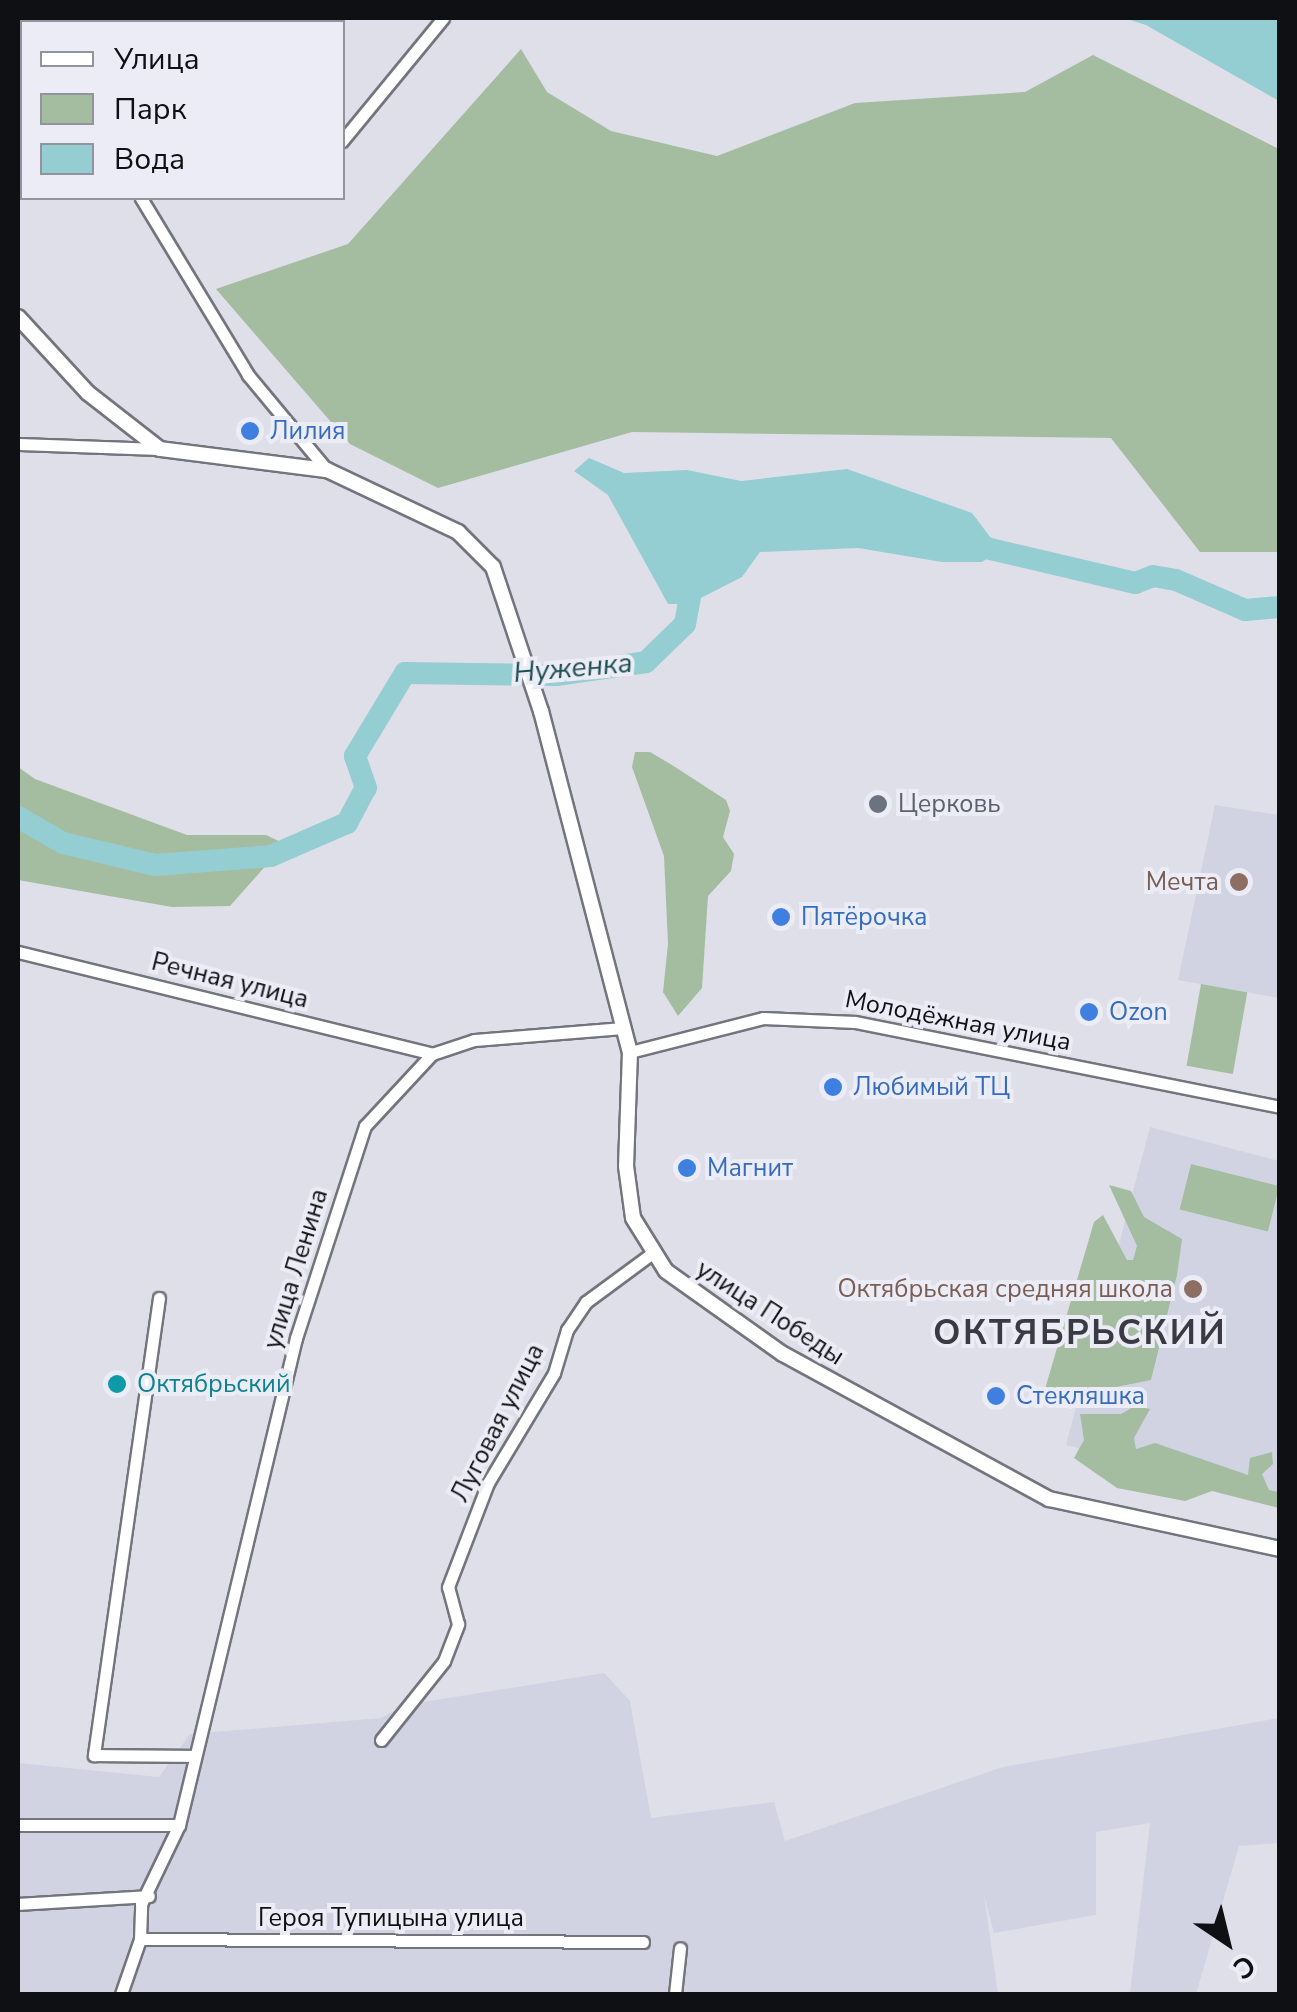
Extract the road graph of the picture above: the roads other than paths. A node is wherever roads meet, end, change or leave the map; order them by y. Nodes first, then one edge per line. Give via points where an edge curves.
1 (443, 18) edge
2 (345, 137) edge
3 (141, 200) edge
4 (18, 317) edge
5 (18, 444) edge
6 (160, 449) junction
7 (327, 470) junction
8 (18, 952) edge
9 (624, 1028) junction
10 (630, 1052) junction
11 (432, 1054) junction
12 (1280, 1107) edge
13 (651, 1254) junction
14 (160, 1298) dead end
15 (1280, 1549) edge
16 (381, 1740) dead end
17 (195, 1756) junction
18 (18, 1825) edge
19 (179, 1825) junction
20 (149, 1896) junction
21 (18, 1904) edge
22 (140, 1940) junction
23 (642, 1942) dead end
24 (680, 1948) dead end
25 (121, 1994) edge
26 (676, 1994) edge

1 - 2 street
3 - 7 street via 248,375
4 - 6 street via 88,393
5 - 6 street
6 - 7 street, улица Победы
7 - 9 street, улица Победы via 422,512 477,547 504,588
8 - 11 street, Речная улица
9 - 10 street, улица Победы
9 - 11 street via 474,1040
10 - 12 street, Молодёжная улица via 764,1018 855,1022
10 - 13 street, улица Победы via 628,1191
11 - 17 street, улица Ленина via 364,1126 296,1338
13 - 15 street, улица Победы via 689,1290 783,1354 1050,1499
13 - 16 street, Луговая улица via 586,1302 567,1330 554,1373 488,1483 448,1588 458,1624 444,1661
14 - 17 street via 94,1754
17 - 19 street, улица Ленина
18 - 19 street
19 - 20 street, улица Ленина
20 - 21 street
20 - 22 street, улица Ленина via 139,1913
22 - 23 street, Героя Тупицына улица
22 - 25 street, улица Ленина
24 - 26 street

